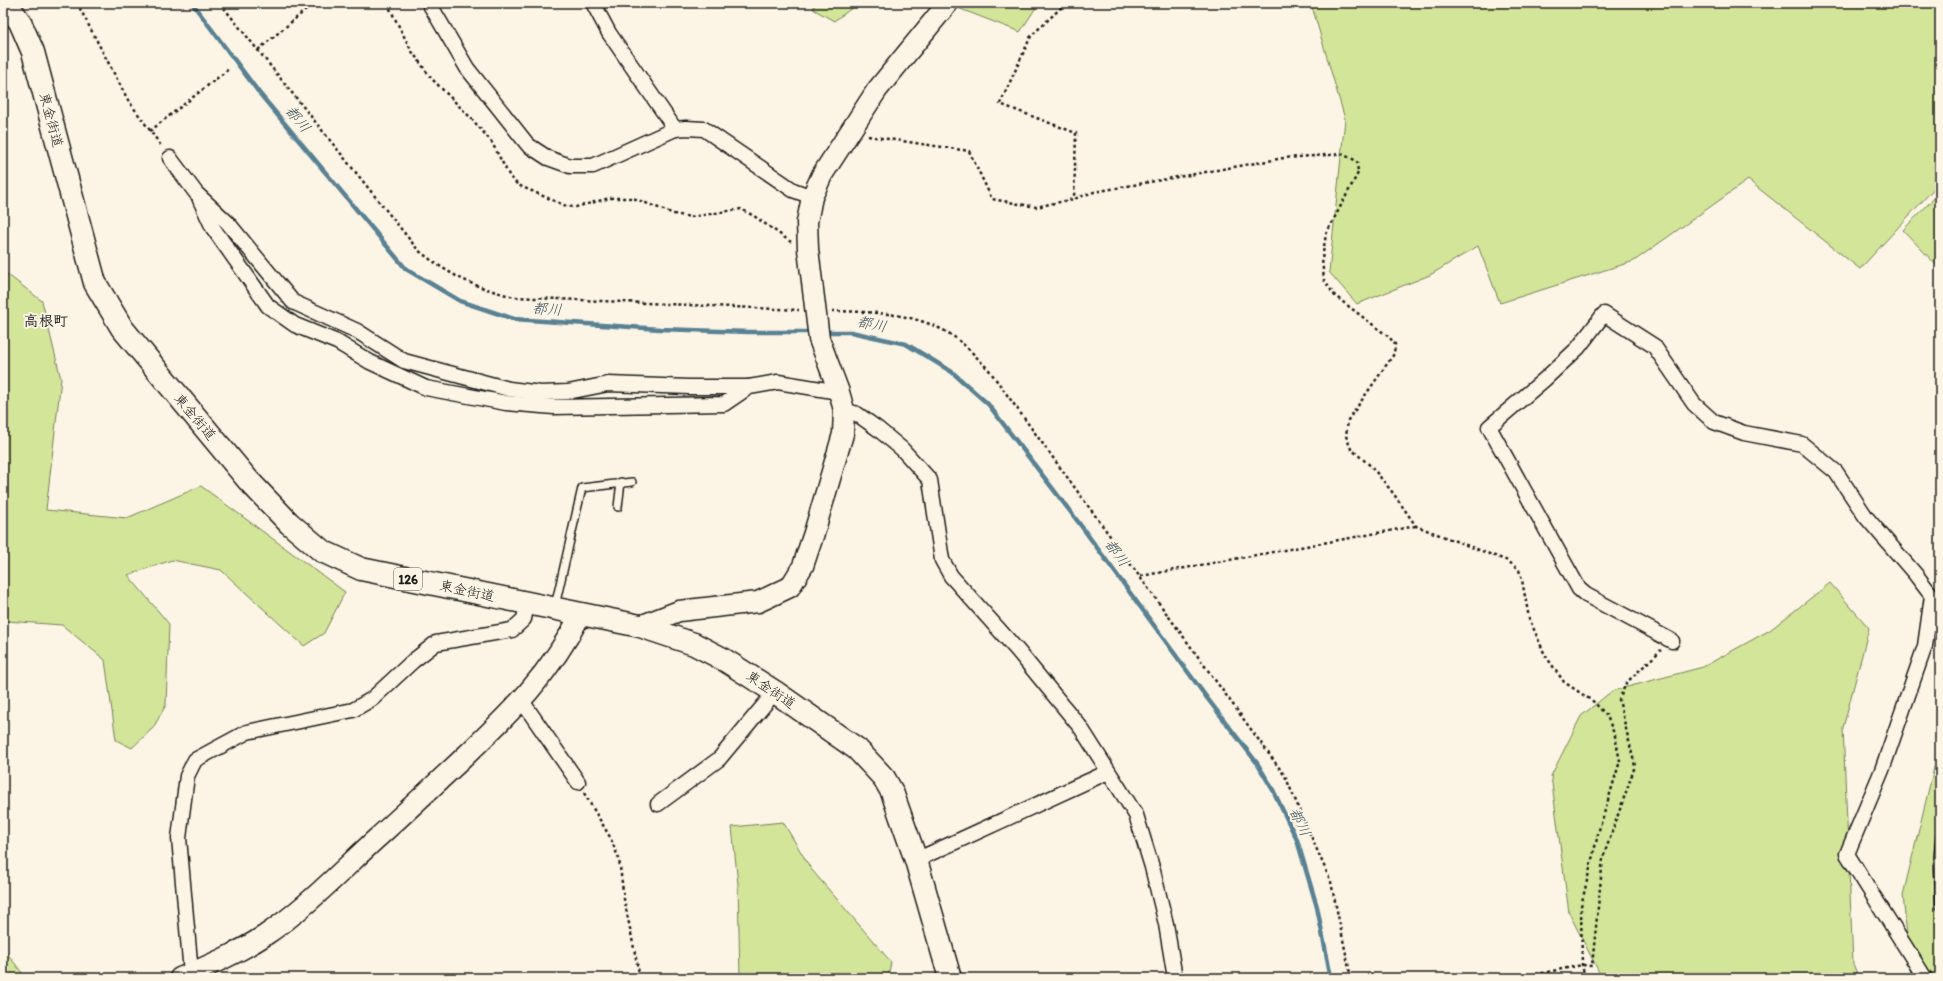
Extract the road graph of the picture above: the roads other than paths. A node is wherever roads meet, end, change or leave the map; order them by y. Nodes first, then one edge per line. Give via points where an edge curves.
1 (6, 3) edge
2 (430, 3) edge
3 (593, 3) edge
4 (948, 3) edge
5 (675, 129) junction
6 (170, 158) road end
7 (196, 193) junction
8 (812, 197) junction
9 (749, 387) junction
10 (841, 401) junction
11 (621, 482) junction
12 (632, 482) dead end
13 (618, 507) dead end
14 (527, 604) junction
15 (554, 609) junction
16 (581, 614) junction
17 (640, 626) junction
18 (1672, 641) road end
19 (775, 692) junction
20 (522, 701) junction
21 (1108, 772) junction
22 (578, 782) road end
23 (658, 804) dead end
24 (1940, 837) edge
25 (916, 860) junction
26 (1940, 906) edge
27 (186, 976) edge
28 (950, 978) edge
29 (1176, 978) edge
30 (1924, 978) edge

1 - 14 highway, 東金街道 / 126 via 20,22 33,52 95,283 122,328 248,480 289,523 322,551 361,569
2 - 5 street via 467,68 528,146 548,158 570,166 593,166
3 - 5 street via 609,33
4 - 8 street via 877,90 822,176
5 - 8 street via 704,129 793,190
6 - 7 street
7 - 9 street via 228,223 293,302 357,331 404,361 509,389 541,394 568,392 608,384
7 - 9 street via 213,228 268,306 295,325 337,342 370,362 426,388 506,403 554,407 724,404
8 - 10 street via 807,222 808,249 819,339
9 - 10 street via 778,382
10 - 17 street via 843,434 814,533 802,566 790,587 758,602 679,611
10 - 21 street via 902,449 930,480 942,560 950,576 1014,645 1081,728
11 - 12 lane
11 - 13 lane
11 - 15 lane via 582,488
14 - 15 highway, 東金街道 / 126
14 - 27 street via 524,619 512,630 436,643 372,699 353,710 247,732 195,760 187,776 179,838
15 - 16 highway, 東金街道 / 126
16 - 17 highway, 東金街道 / 126
16 - 20 street via 565,644
17 - 19 highway, 東金街道 / 126 via 694,644
18 - 30 street via 1579,589 1489,427 1578,348 1604,314 1654,346 1694,404 1714,422 1744,433 1802,444 1836,472 1866,517 1932,596 1925,646 1882,770 1847,854
19 - 23 street via 719,759
19 - 25 highway, 東金街道 / 126 via 857,749 884,778 901,814
20 - 22 street
20 - 27 street via 399,819 296,912 239,951
21 - 25 street
21 - 29 street via 1136,815 1166,924
24 - 26 lane
25 - 28 highway, 東金街道 / 126

